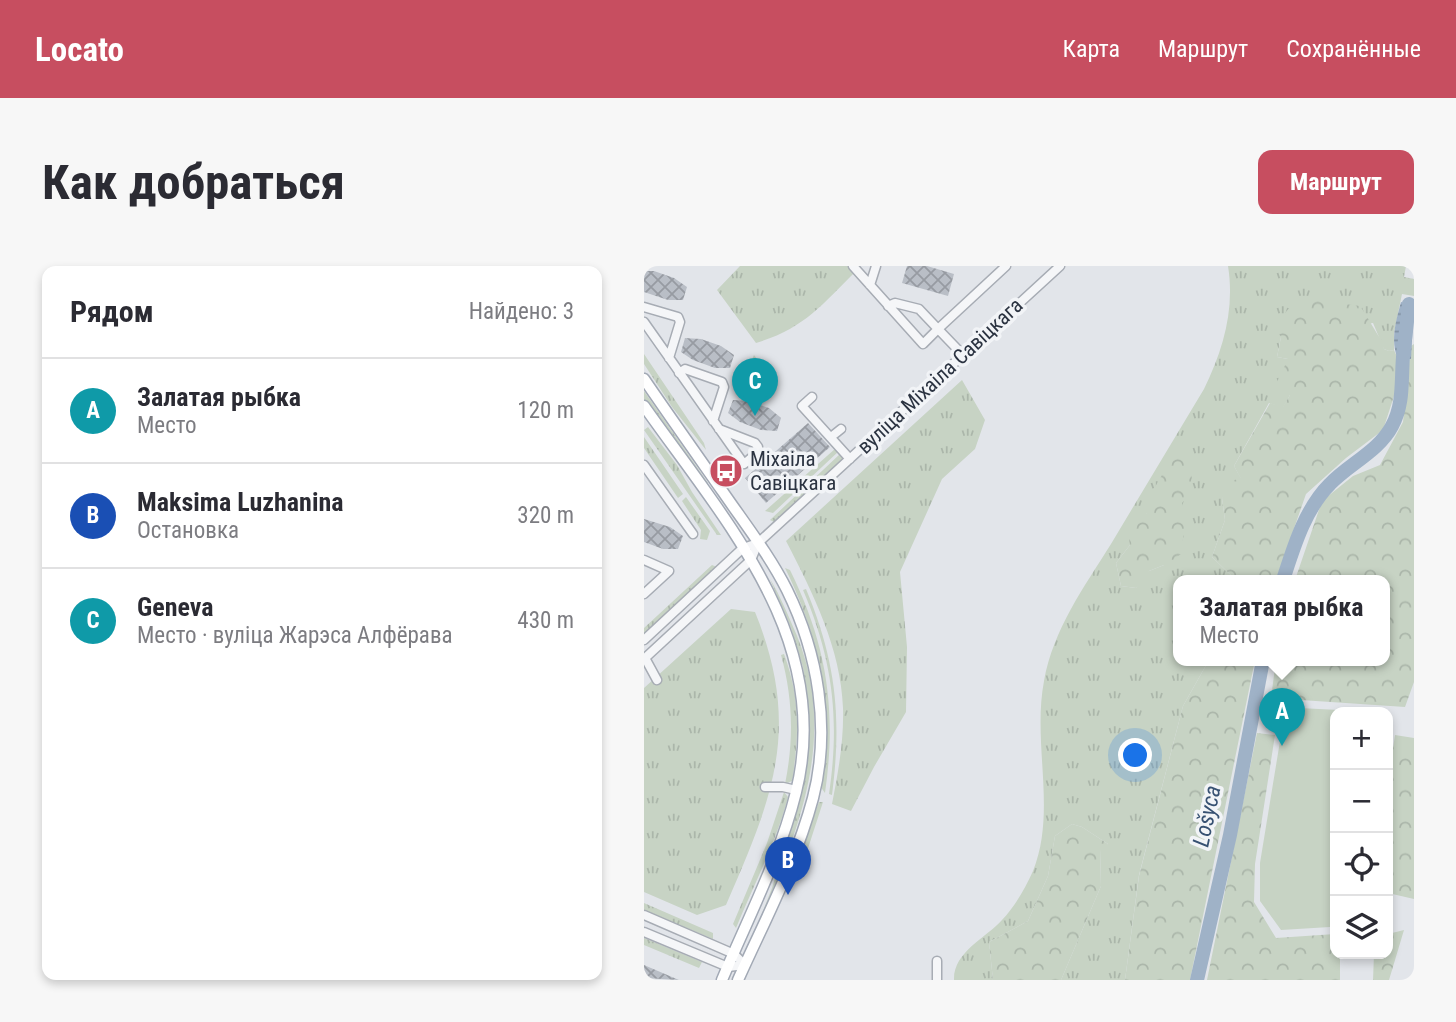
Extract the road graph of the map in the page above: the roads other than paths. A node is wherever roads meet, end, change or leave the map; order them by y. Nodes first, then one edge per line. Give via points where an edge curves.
1 (853, 266) edge
2 (876, 266) edge
3 (1006, 266) edge
4 (1060, 266) edge
5 (870, 285) junction
6 (888, 306) junction
7 (644, 307) edge
8 (644, 322) edge
9 (938, 329) junction
10 (647, 333) edge
11 (963, 355) junction
12 (669, 358) junction
13 (680, 373) junction
14 (644, 379) edge
15 (812, 397) dead end
16 (646, 414) edge
17 (716, 425) junction
18 (841, 429) dead end
19 (831, 437) junction
20 (850, 459) junction
21 (644, 465) edge
22 (692, 534) dead end
23 (758, 543) junction
24 (743, 548) junction
25 (644, 560) edge
26 (751, 560) junction
27 (644, 594) edge
28 (644, 640) edge
29 (644, 659) edge
30 (657, 680) dead end
31 (765, 787) dead end
32 (796, 790) junction
33 (644, 915) edge
34 (644, 932) edge
35 (734, 954) junction
36 (937, 961) dead end
37 (745, 965) junction
38 (728, 967) junction
39 (722, 980) edge
40 (738, 980) edge
41 (937, 980) edge

1 - 5 street
2 - 5 street
3 - 9 street
4 - 11 street, вуліца Міхаіла Савіцкага
5 - 6 street
6 - 9 street via 895,303 919,309
6 - 9 street via 923,344
7 - 12 street via 678,317
8 - 10 street
9 - 11 street
10 - 12 street
11 - 20 street, вуліца Міхаіла Савіцкага
12 - 13 street
13 - 17 street
13 - 17 street via 685,369 722,382
14 - 23 main road
15 - 19 street via 802,406
16 - 24 main road
17 - 17 street via 755,443 758,452 744,464
18 - 19 street
19 - 20 street
20 - 23 street, вуліца Міхаіла Савіцкага
21 - 22 street
23 - 24 street, вуліца Міхаіла Савіцкага
23 - 26 street, вуліца Міхаіла Савіцкага
23 - 37 main road via 786,589 808,642 820,706 820,748 803,828
24 - 26 main road
24 - 28 street, вуліца Міхаіла Савіцкага
25 - 27 street via 669,571
26 - 29 street, вуліца Міхаіла Савіцкага
26 - 32 main road via 785,626 796,668 803,710
29 - 30 street
31 - 32 street
32 - 35 main road via 775,857
33 - 35 street
34 - 38 street
35 - 37 street
35 - 38 main road
36 - 41 street
37 - 38 street
37 - 40 main road
38 - 39 main road

